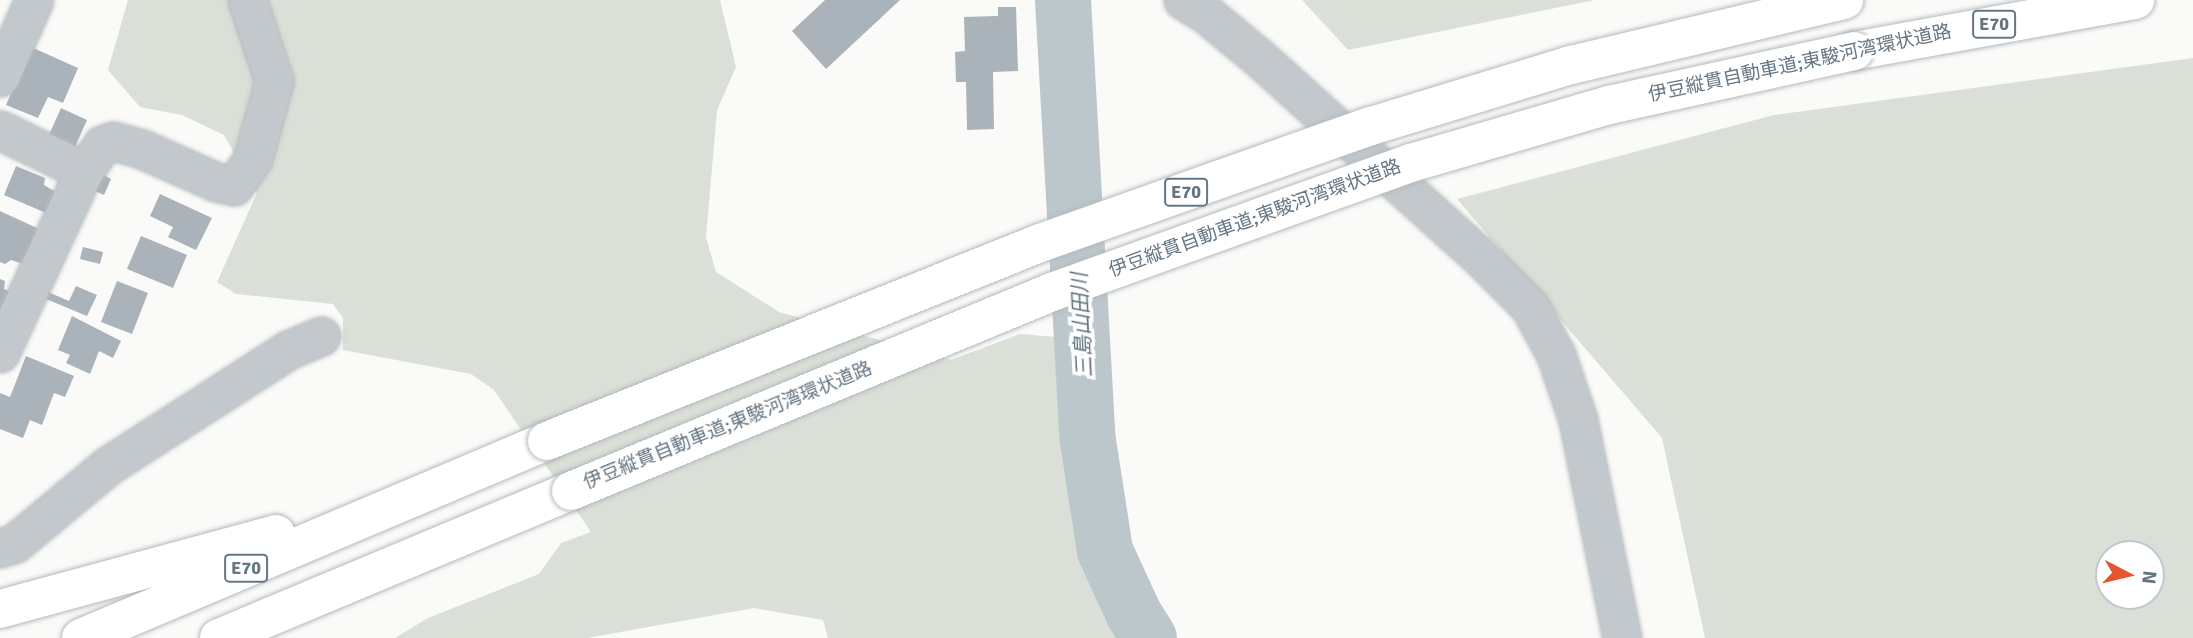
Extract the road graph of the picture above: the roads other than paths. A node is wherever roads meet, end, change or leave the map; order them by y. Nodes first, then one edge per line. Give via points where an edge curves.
1 (34, 0) edge
2 (247, 0) edge
3 (1182, 0) edge
4 (1844, 0) edge
5 (2135, 0) edge
6 (0, 77) edge
7 (0, 130) edge
8 (84, 171) junction
9 (321, 336) dead end
10 (0, 353) edge
11 (410, 497) junction
12 (0, 548) edge
13 (429, 550) junction
14 (0, 609) edge
15 (81, 638) edge
16 (219, 638) edge
17 (286, 638) edge
18 (1622, 638) edge

1 - 6 street
2 - 8 street via 274,81 253,158 234,186 113,141 102,145
3 - 18 street via 1256,56 1530,307 1556,355 1578,420
4 - 11 highway, E70, bridge via 1571,65 1371,126 1040,243
5 - 13 highway, 伊豆縦貫自動車道;東駿河湾環状道路 / E70, bridge via 1854,51 1609,105 1411,163 1052,292
7 - 8 street
8 - 10 street
9 - 12 street via 288,350 108,466 15,542
11 - 14 highway
11 - 15 highway, E70
13 - 16 highway, 伊豆縦貫自動車道;東駿河湾環状道路 / E70
13 - 17 highway

